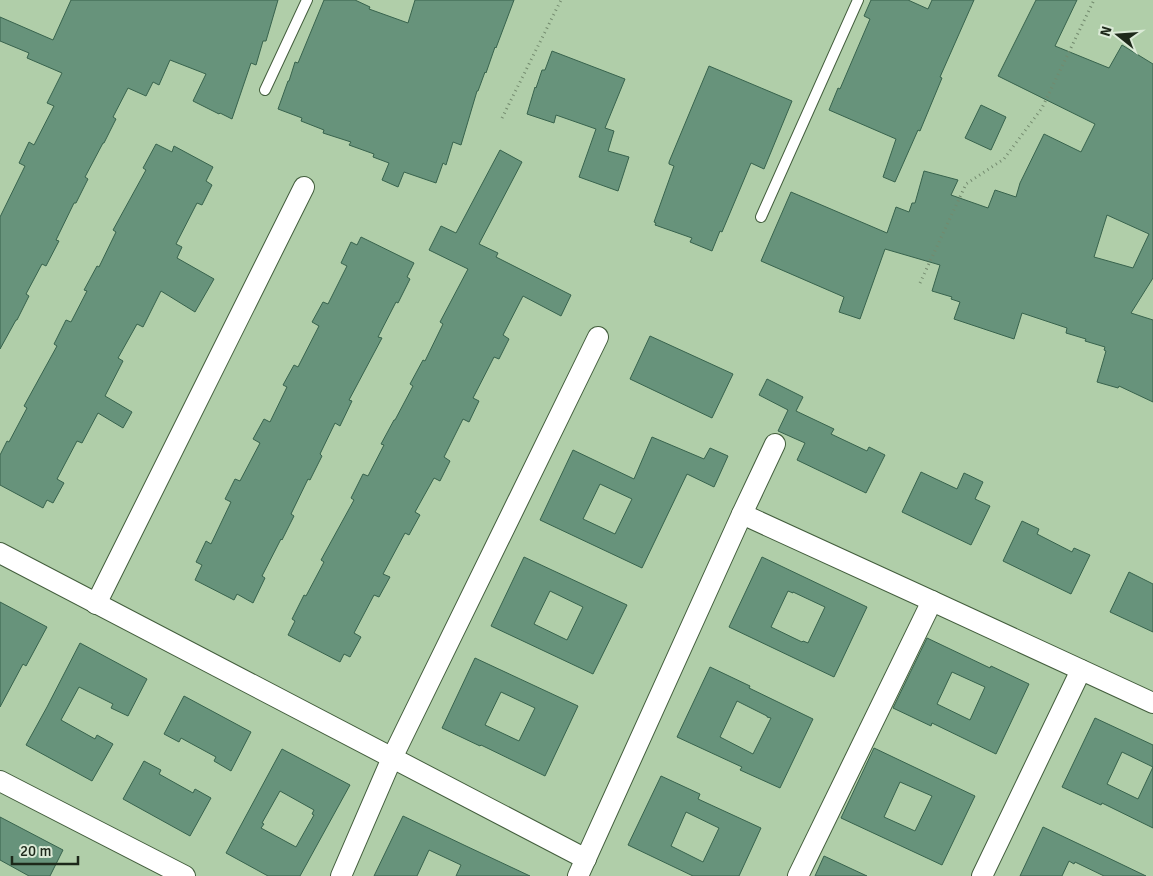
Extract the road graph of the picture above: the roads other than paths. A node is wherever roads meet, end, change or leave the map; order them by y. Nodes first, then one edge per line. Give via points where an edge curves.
1 (308, 0) edge
2 (858, 0) edge
3 (265, 90) dead end
4 (304, 187) dead end
5 (762, 216) dead end
6 (598, 337) dead end
7 (775, 444) dead end
8 (742, 514) junction
9 (0, 554) edge
10 (932, 601) junction
11 (96, 604) junction
12 (1081, 670) junction
13 (1153, 703) edge
14 (392, 758) junction
15 (0, 781) edge
16 (582, 868) edge
17 (185, 876) edge
18 (341, 876) edge
19 (798, 876) edge
20 (982, 876) edge

1 - 3 lane
2 - 5 lane
4 - 11 street
6 - 14 street
7 - 8 street
8 - 10 street
8 - 16 street
9 - 11 street
10 - 12 street
10 - 19 street
11 - 14 street
12 - 13 street
12 - 20 street
14 - 16 street
14 - 18 street
15 - 17 street

